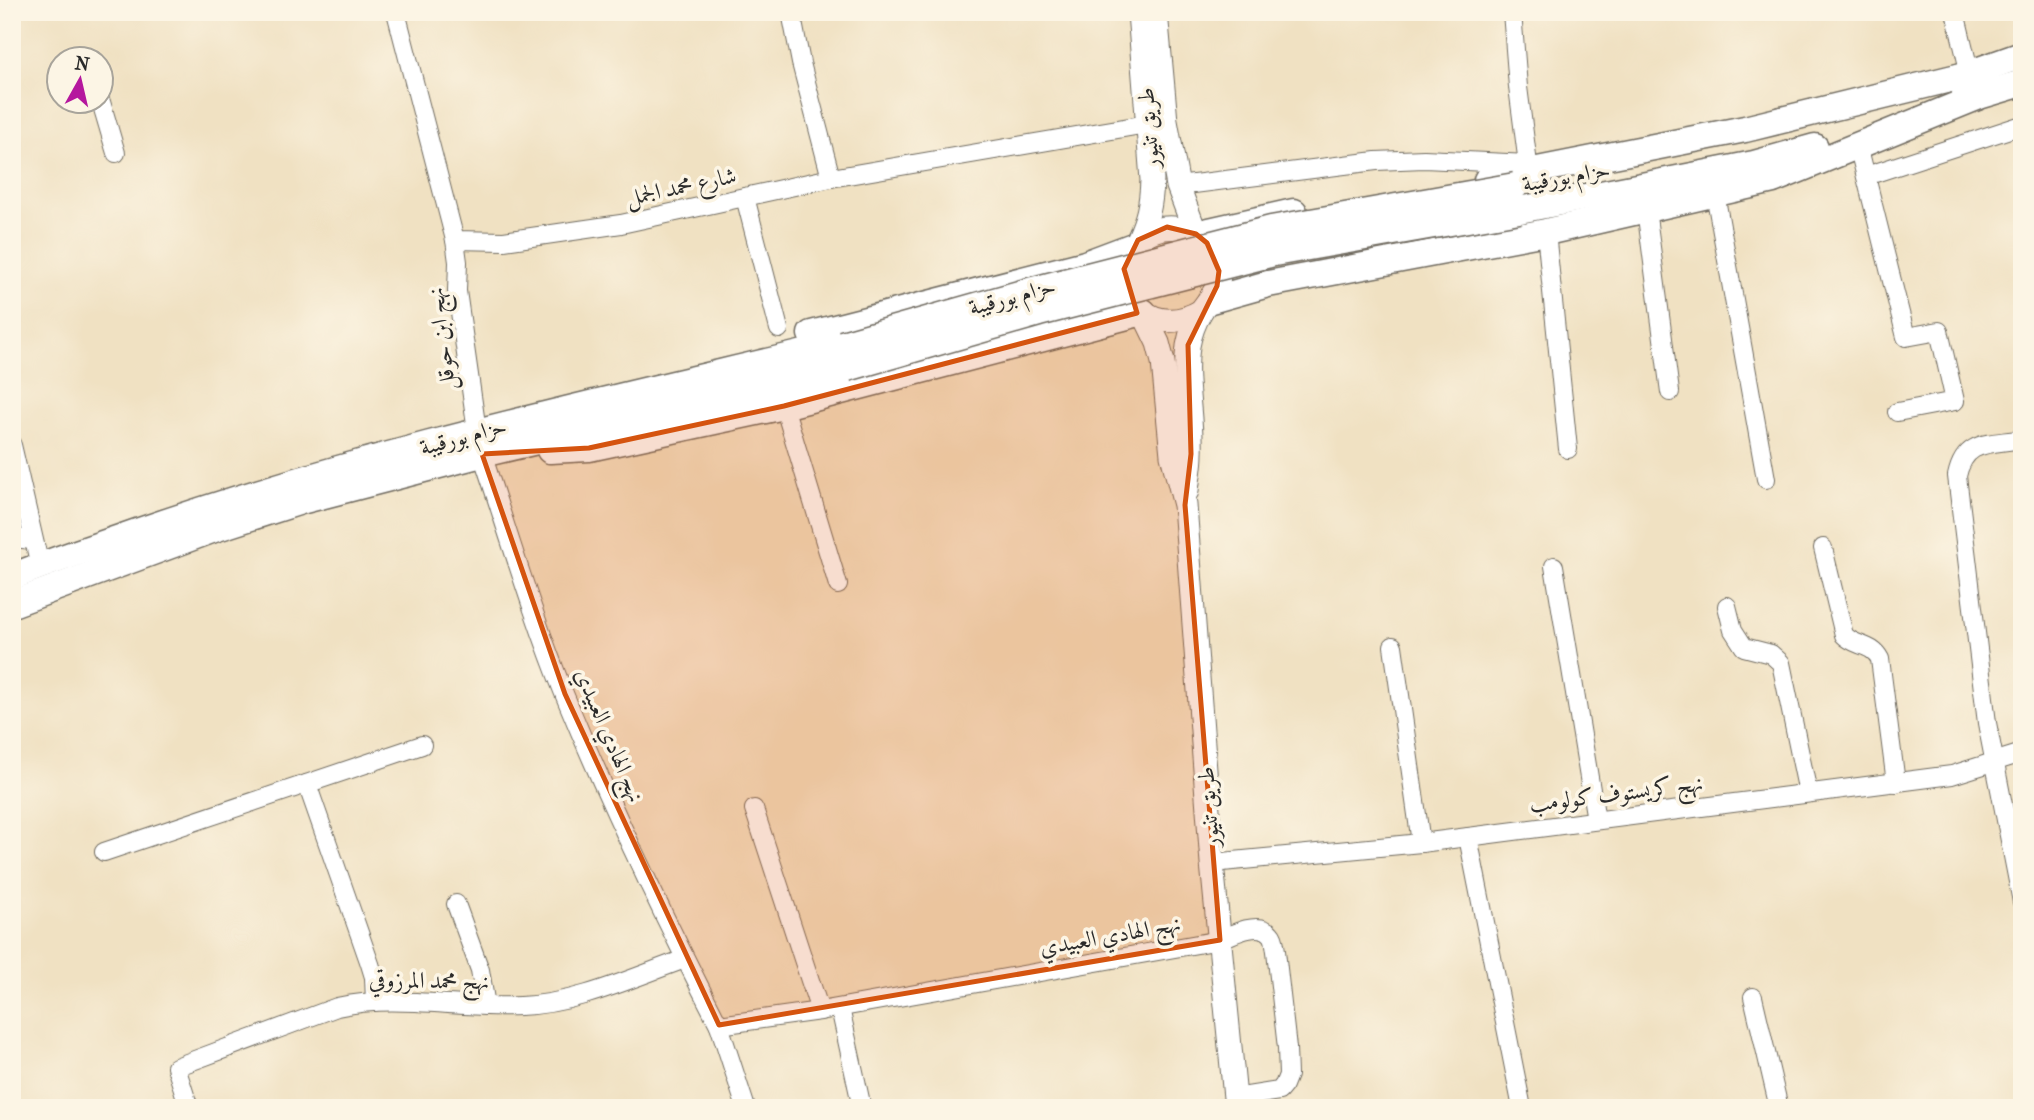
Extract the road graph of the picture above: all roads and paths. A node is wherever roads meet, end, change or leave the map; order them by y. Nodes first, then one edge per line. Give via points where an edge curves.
1 (396, 12) edge
2 (791, 12) edge
3 (1139, 12) edge
4 (1156, 12) edge
5 (1512, 12) edge
6 (1955, 12) edge
7 (2022, 55) edge
8 (2022, 83) edge
9 (1973, 85) junction
10 (105, 116) edge
11 (1147, 124) junction
12 (2022, 125) edge
13 (1858, 145) junction
14 (116, 153) dead end
15 (1866, 176) junction
16 (831, 178) junction
17 (1522, 183) junction
18 (1178, 186) junction
19 (1715, 193) junction
20 (746, 197) junction
21 (1646, 209) junction
22 (1546, 232) junction
23 (1196, 234) junction
24 (455, 240) junction
25 (1135, 243) junction
26 (1206, 305) junction
27 (1143, 312) junction
28 (779, 329) dead end
29 (1670, 392) dead end
30 (784, 406) junction
31 (1897, 412) dead end
32 (2022, 439) edge
33 (479, 443) junction
34 (12, 445) edge
35 (1568, 449) dead end
36 (1766, 479) dead end
37 (1185, 505) junction
38 (12, 538) edge
39 (33, 540) junction
40 (1823, 548) dead end
41 (40, 566) junction
42 (1554, 566) dead end
43 (12, 577) edge
44 (838, 585) dead end
45 (12, 604) edge
46 (1727, 606) dead end
47 (1393, 646) dead end
48 (422, 745) dead end
49 (2022, 753) edge
50 (1994, 762) junction
51 (307, 783) junction
52 (1895, 783) junction
53 (1808, 793) junction
54 (754, 810) dead end
55 (1596, 821) junction
56 (1468, 837) junction
57 (1421, 843) junction
58 (104, 852) dead end
59 (1212, 863) junction
60 (2022, 902) edge
61 (456, 904) dead end
62 (1220, 940) junction
63 (685, 959) junction
64 (1753, 997) dead end
65 (374, 1002) junction
66 (486, 1006) junction
67 (840, 1008) junction
68 (820, 1012) junction
69 (719, 1025) junction
70 (1236, 1103) edge
71 (189, 1108) edge
72 (746, 1108) edge
73 (862, 1108) edge
74 (1522, 1108) edge
75 (1779, 1108) edge

1 - 24 street
2 - 16 street
3 - 11 main road, طريق تنيور
4 - 18 main road, طريق تنيور via 1166,121
5 - 17 street
6 - 9 street
7 - 9 highway, حزام بورقيبة
8 - 9 highway, حزام بورقيبة
9 - 13 highway
9 - 17 highway via 1745,129
9 - 17 highway, حزام بورقيبة via 1754,164
10 - 14 street
11 - 16 street, شارع محمد الجمل
11 - 25 main road, طريق تنيور via 1151,205
12 - 15 street
13 - 15 street
13 - 19 highway via 1773,180
15 - 31 street via 1906,337 1939,331 1955,401
16 - 20 street, شارع محمد الجمل
17 - 18 street via 1424,159
17 - 23 highway via 1266,217
17 - 33 highway, حزام بورقيبة, bridge via 1039,313
18 - 23 main road, طريق تنيور
19 - 21 highway
19 - 36 street
20 - 24 street, شارع محمد الجمل via 621,224 503,241
20 - 28 street
21 - 22 highway
21 - 29 street
22 - 26 highway via 1268,284
22 - 35 street
23 - 25 main road via 1167,227 1151,231
23 - 26 main road via 1207,243 1219,271
24 - 33 street, نهج ابن حوقل via 457,290
25 - 27 main road via 1124,270 1125,285
25 - 33 highway via 1085,264 554,398
26 - 27 main road via 1188,319 1173,322
26 - 37 main road, طريق تنيور via 1188,345 1191,454
27 - 30 highway
27 - 37 main road, طريق تنيور via 1163,362 1172,455
30 - 33 highway via 589,448
30 - 44 street
32 - 50 street via 1973,448 1959,464 1957,476
33 - 41 highway, حزام بورقيبة via 208,508
33 - 45 highway, حزام بورقيبة via 229,524
33 - 63 street, نهج الهادي العبيدي via 565,694
34 - 39 street
37 - 59 main road, طريق تنيور
38 - 39 street
39 - 41 street
40 - 52 street via 1844,635 1876,651 1880,659
41 - 43 highway, حزام بورقيبة
42 - 55 street
46 - 53 street via 1733,630 1744,647 1770,654 1781,663
47 - 57 street
48 - 51 street
49 - 50 street, نهج كريستوف كولومب
50 - 52 street, نهج كريستوف كولومب via 1952,775
50 - 60 street
51 - 58 street
51 - 65 street via 374,977
52 - 53 street, نهج كريستوف كولومب
53 - 55 street, نهج كريستوف كولومب
54 - 68 street
55 - 56 street, نهج كريستوف كولومب
56 - 57 street, نهج كريستوف كولومب
56 - 74 street
57 - 59 street, نهج كريستوف كولومب
59 - 62 main road, طريق تنيور
61 - 66 street via 480,970
62 - 67 street, نهج الهادي العبيدي
62 - 70 main road, طريق تنيور
62 - 70 street, نهج الهادي العبيدي via 1253,928 1271,933 1287,1048 1288,1075 1281,1089
63 - 66 street, نهج محمد المرزوقي via 576,998
63 - 69 street, نهج الهادي العبيدي
64 - 75 street
65 - 66 street, نهج محمد المرزوقي
65 - 71 street, نهج محمد المرزوقي via 337,1007 176,1067
67 - 68 street, نهج الهادي العبيدي
67 - 73 street
68 - 69 street, نهج الهادي العبيدي
69 - 72 street, نهج الهادي العبيدي

